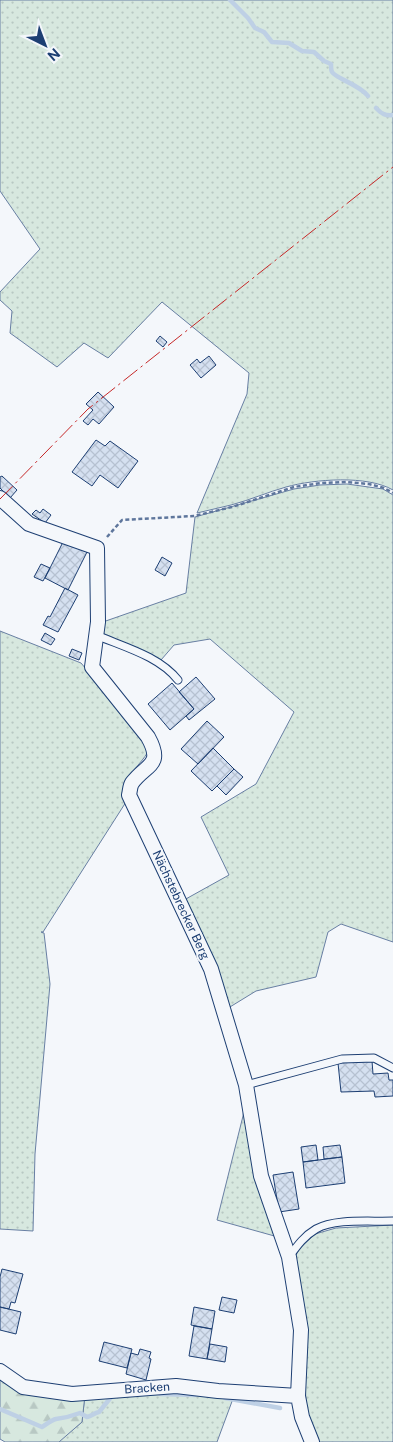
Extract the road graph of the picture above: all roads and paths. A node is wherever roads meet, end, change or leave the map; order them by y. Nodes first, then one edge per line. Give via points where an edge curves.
1 (393, 493) edge
2 (0, 498) edge
3 (97, 548) junction
4 (96, 635) junction
5 (178, 680) dead end
6 (393, 1068) edge
7 (246, 1086) junction
8 (393, 1221) edge
9 (288, 1257) junction
10 (0, 1371) edge
11 (298, 1396) junction
12 (312, 1442) edge

1 - 3 path via 369,484 346,482 294,487 194,516 122,520
2 - 3 street via 29,524
3 - 4 street, Nächstebrecker Berg
4 - 5 lane via 156,660 171,670
4 - 7 street, Nächstebrecker Berg via 92,667 154,748 152,762 132,784 129,795 211,969
6 - 7 lane via 374,1058 342,1059
7 - 9 street, Nächstebrecker Berg via 261,1176
8 - 9 lane via 339,1222 317,1228 301,1240
9 - 11 street, Nächstebrecker Berg via 301,1330
10 - 11 street, Bracken via 23,1387 72,1394 176,1386
11 - 12 street, Nächstebrecker Berg

